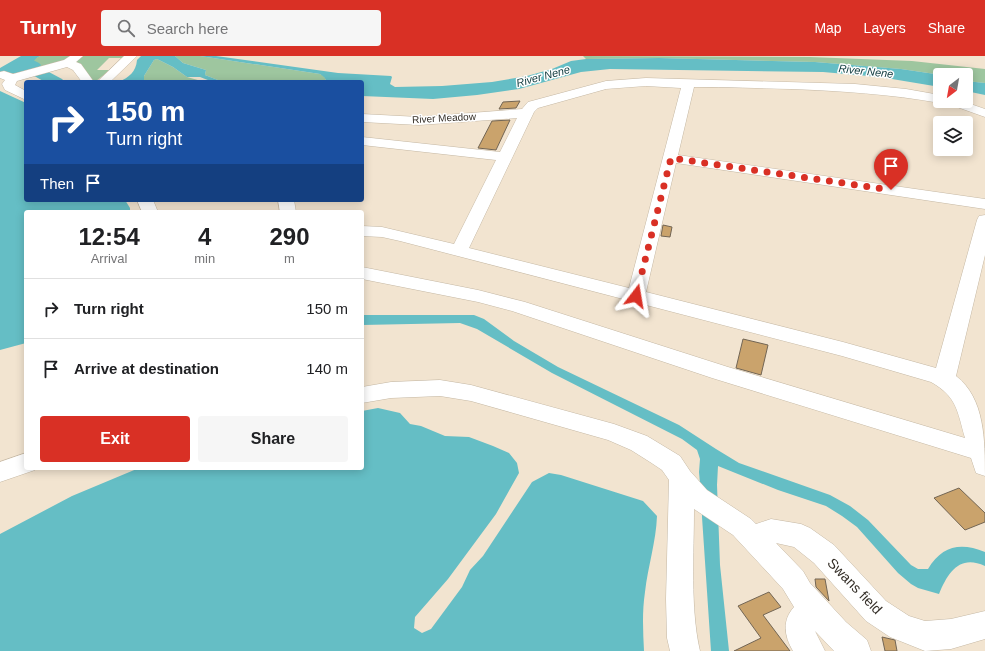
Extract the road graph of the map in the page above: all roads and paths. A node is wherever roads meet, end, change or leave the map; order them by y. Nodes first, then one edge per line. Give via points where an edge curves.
1 (131, 56) edge
2 (73, 59) edge
3 (5, 76) edge
4 (87, 80) edge
5 (105, 80) edge
6 (688, 84) junction
7 (24, 95) edge
8 (933, 98) edge
9 (970, 108) edge
10 (526, 113) junction
11 (985, 113) edge
12 (364, 118) edge
13 (364, 141) edge
14 (505, 157) junction
15 (671, 158) junction
16 (985, 204) edge
17 (985, 220) edge
18 (364, 230) edge
19 (459, 251) junction
20 (364, 273) edge
21 (636, 296) junction
22 (944, 379) junction
23 (364, 395) edge
24 (983, 459) edge
25 (24, 464) edge
26 (0, 472) edge
27 (689, 488) junction
28 (751, 537) junction
29 (813, 607) junction
30 (985, 625) edge
31 (685, 651) edge
32 (810, 651) edge
33 (856, 651) edge

1 - 5 street
2 - 3 street via 30,74
2 - 4 street
3 - 7 street via 10,87
6 - 8 street via 856,88
6 - 10 street via 646,82 606,85 537,104 530,107
6 - 15 street
9 - 11 street
10 - 12 street, River Meadow via 419,121
10 - 14 street
13 - 14 street
14 - 19 street
15 - 16 street
15 - 21 street
17 - 22 street
18 - 19 street via 382,232
19 - 21 street
20 - 24 street via 518,306
21 - 22 street via 924,371
22 - 24 street via 966,401
23 - 27 street via 391,390 433,388 471,393 614,433 639,443 671,463
25 - 26 street
27 - 28 street via 742,527
27 - 31 street via 680,599
28 - 29 street via 793,580
28 - 30 street, Swans field via 771,530 801,536 824,554 876,611 900,628 925,636 951,634
29 - 32 street via 800,622 801,636
29 - 33 street

